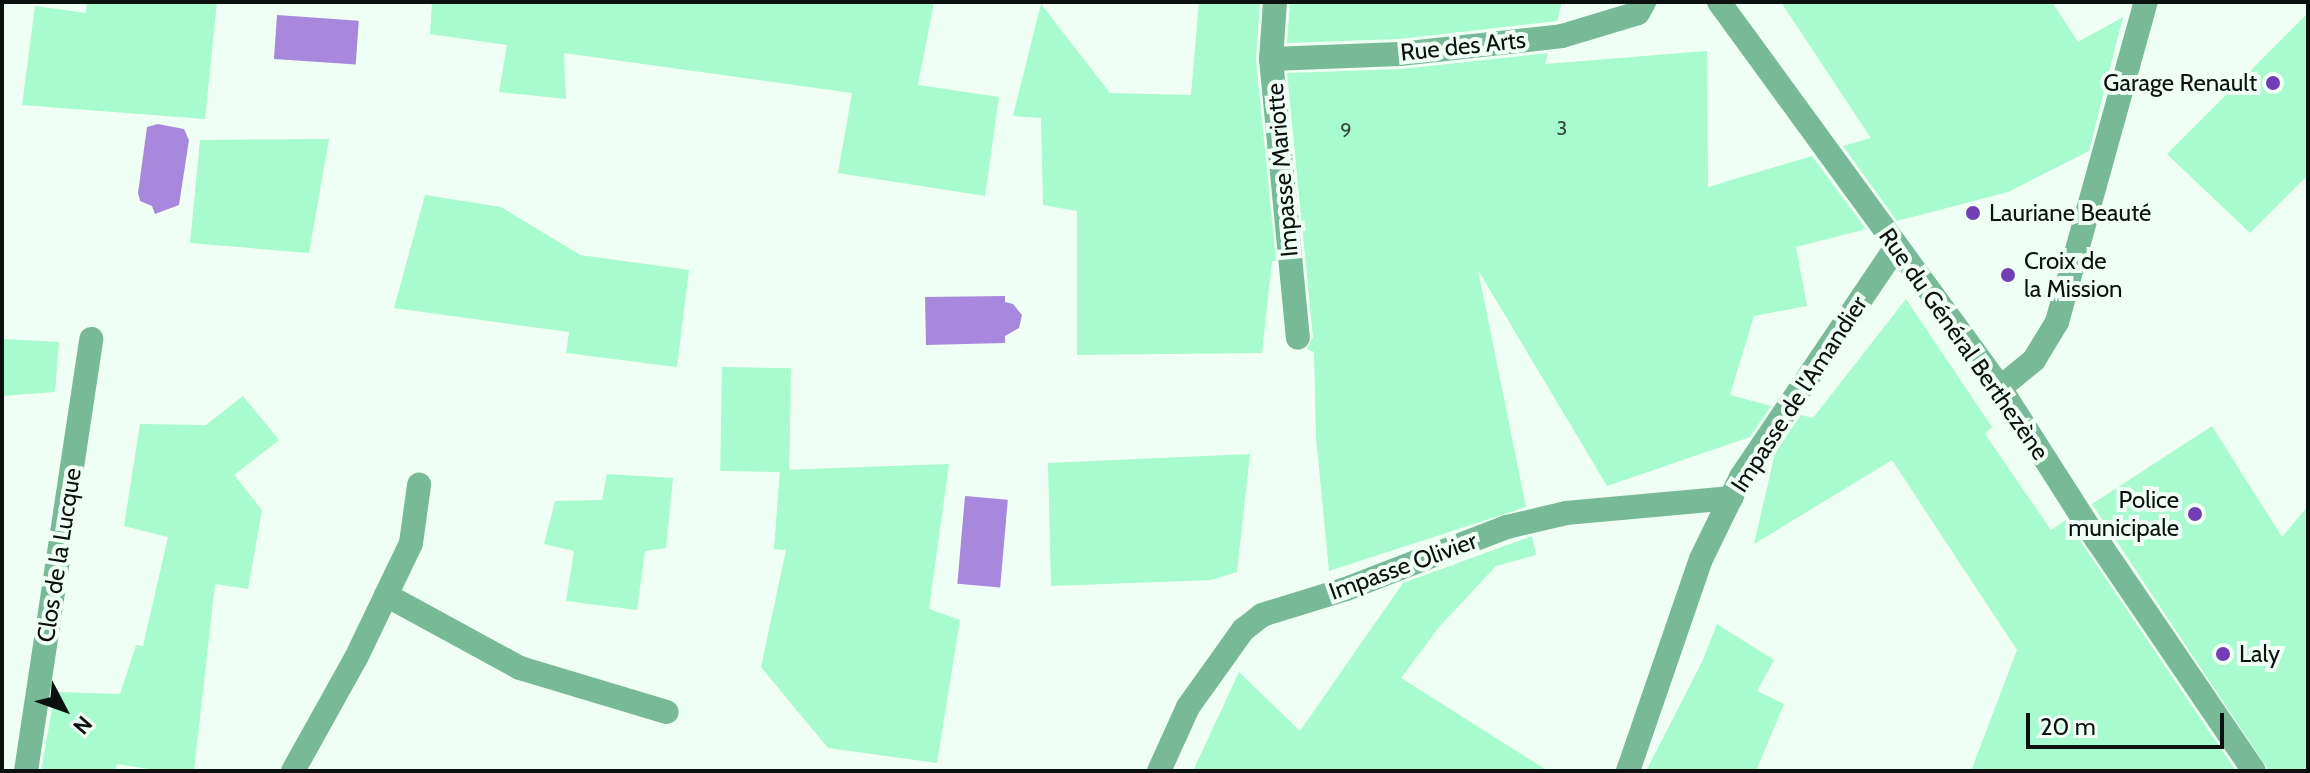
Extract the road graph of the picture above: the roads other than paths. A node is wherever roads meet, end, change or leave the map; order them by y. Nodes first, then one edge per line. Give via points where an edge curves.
1 (1275, 2) edge
2 (1644, 2) edge
3 (1719, 2) edge
4 (2146, 2) edge
5 (1271, 59) junction
6 (1896, 247) junction
7 (1298, 338) dead end
8 (91, 339) dead end
9 (2000, 388) junction
10 (419, 485) dead end
11 (1731, 498) junction
12 (386, 595) junction
13 (667, 712) dead end
14 (26, 771) edge
15 (293, 771) edge
16 (1159, 771) edge
17 (1628, 771) edge
18 (2254, 771) edge

1 - 5 street, Impasse Mariotte
2 - 5 street, Rue des Arts via 1638,13 1562,36 1400,54
3 - 6 street, Rue du Général Berthezène
4 - 9 street via 2057,322 2034,360
5 - 7 street, Impasse Mariotte
6 - 9 street, Rue du Général Berthezène
6 - 11 street, Impasse de l'Amandier via 1817,359
8 - 14 street, Clos de la Lucque
9 - 18 street, Rue du Général Berthezène
10 - 12 street via 411,543
11 - 16 street, Impasse Olivier via 1566,513 1507,527 1262,615 1243,630 1188,707
11 - 17 street, Impasse de l'Amandier via 1701,559
12 - 13 street via 520,668
12 - 15 street

